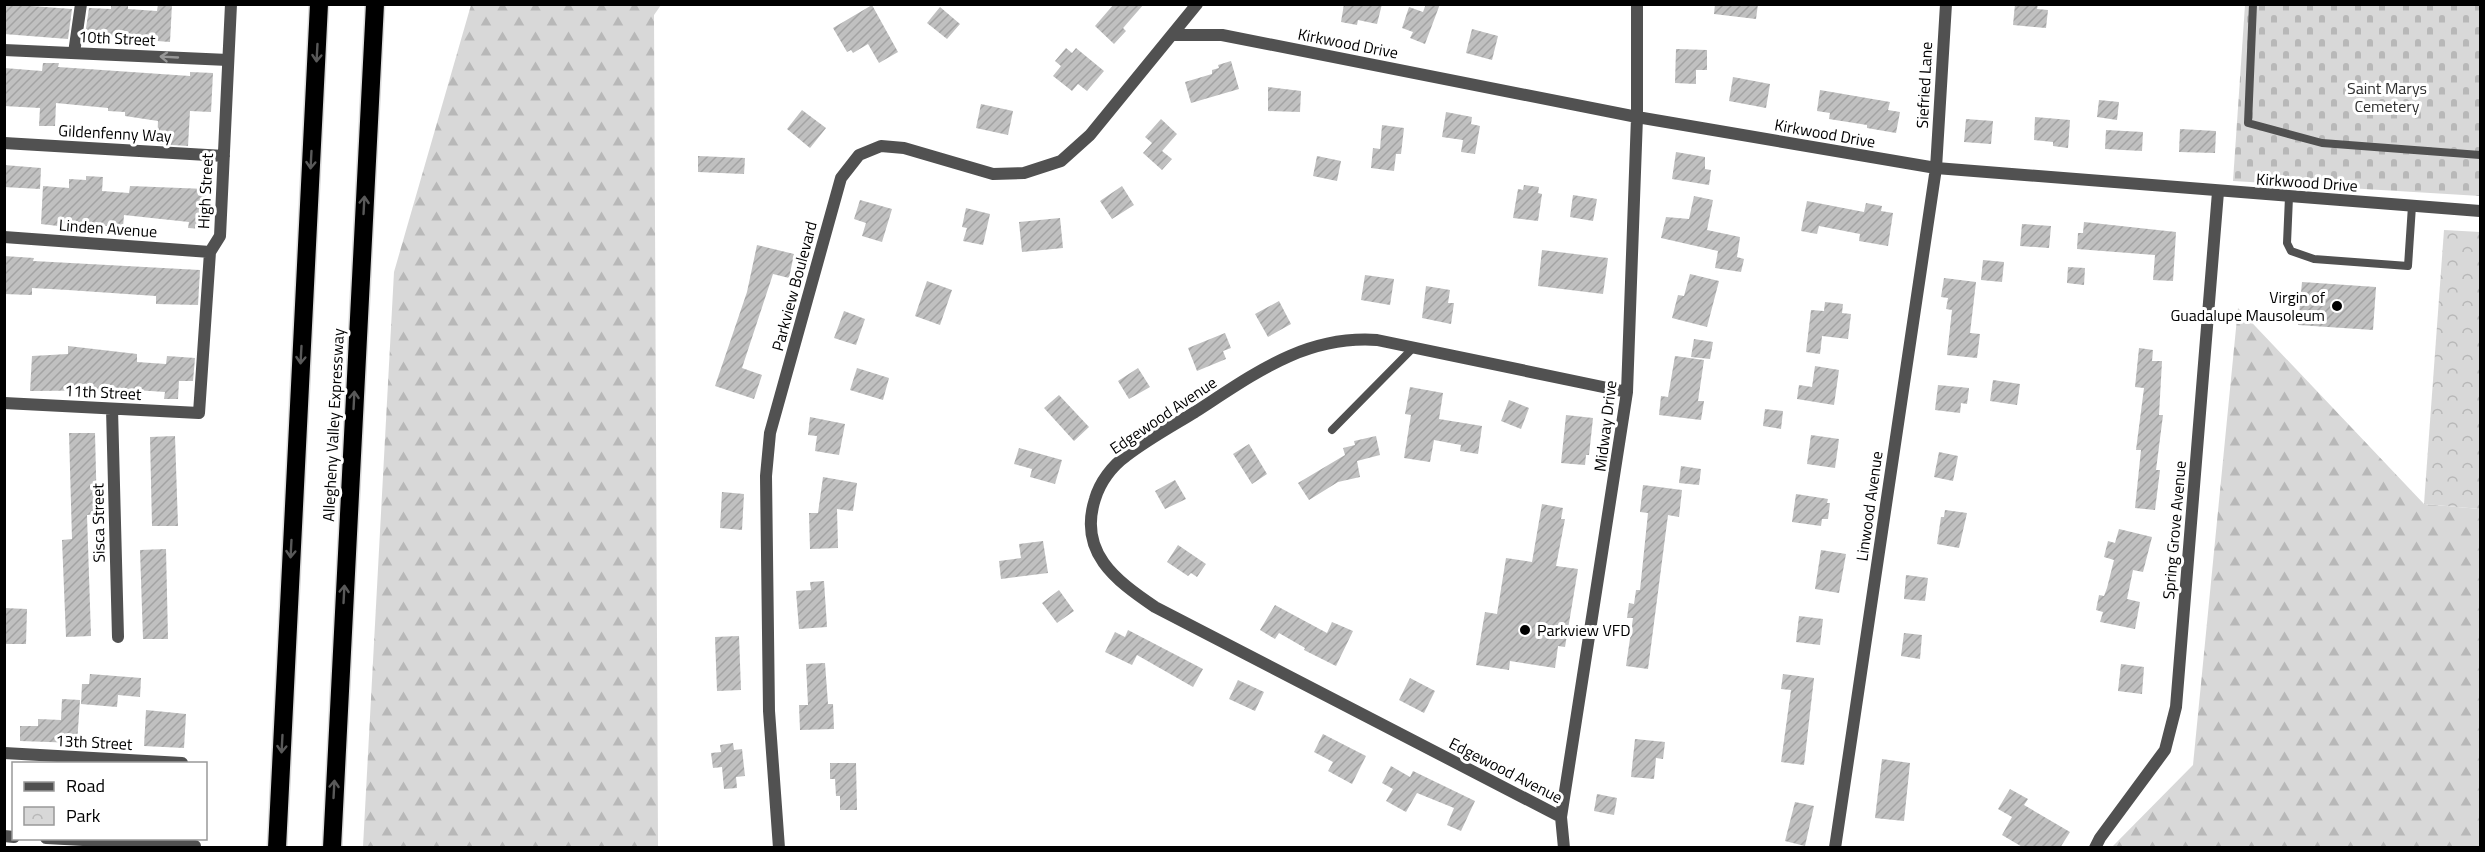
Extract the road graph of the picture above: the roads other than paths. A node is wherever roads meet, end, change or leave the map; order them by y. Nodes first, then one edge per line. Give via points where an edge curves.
1 (81, 4) edge
2 (231, 4) edge
3 (319, 4) edge
4 (375, 4) edge
5 (1197, 4) edge
6 (1637, 4) edge
7 (1946, 4) edge
8 (2253, 4) edge
9 (1172, 35) junction
10 (4, 50) edge
11 (74, 53) junction
12 (228, 60) junction
13 (1637, 117) junction
14 (4, 143) edge
15 (2481, 155) edge
16 (224, 156) junction
17 (1936, 168) junction
18 (2218, 192) junction
19 (2289, 197) junction
20 (2412, 206) junction
21 (2481, 211) edge
22 (4, 237) edge
23 (210, 252) junction
24 (1414, 347) junction
25 (1627, 392) junction
26 (4, 403) edge
27 (112, 409) junction
28 (200, 413) joint
29 (1332, 430) dead end
30 (118, 637) dead end
31 (4, 753) edge
32 (164, 762) edge
33 (1561, 817) junction
34 (83, 840) edge
35 (195, 846) edge
36 (277, 848) edge
37 (332, 848) edge
38 (779, 848) edge
39 (1564, 848) edge
40 (1835, 848) edge
41 (2096, 848) edge

1 - 11 street
2 - 12 street, High Street
3 -> 36 highway
37 -> 4 highway, Allegheny Valley Expressway
5 - 9 street, Parkview Boulevard
6 - 13 street, Midway Drive
7 - 17 street, Siefried Lane
8 - 15 lane via 2248,123 2322,143
9 - 13 street, Kirkwood Drive via 1222,35
9 - 38 street, Parkview Boulevard via 1090,135 1061,161 1024,173 993,174 904,148 881,146 859,155 841,178 770,433 766,476 770,711
10 - 11 street, 10th Street
12 -> 11 street, 10th Street
12 - 16 street, High Street
13 - 17 street, Kirkwood Drive
13 - 25 street, Midway Drive
14 - 16 street, Gildenfenny Way
16 - 23 street, High Street via 220,236
17 - 18 street, Kirkwood Drive
17 - 40 street, Linwood Avenue
18 - 19 street, Kirkwood Drive
18 - 41 street, Spring Grove Avenue via 2176,707 2165,750
19 - 20 street, Kirkwood Drive
19 - 20 lane via 2287,243 2291,251 2314,259 2373,264 2408,266
20 - 21 street, Kirkwood Drive
22 - 23 street, Linden Avenue
23 - 28 street, High Street
24 - 25 street, Edgewood Avenue
24 - 29 lane
24 - 33 street, Edgewood Avenue via 1349,338 1315,345 1230,390 1125,457 1099,484 1091,511 1091,539 1102,561 1123,585 1155,607
25 - 33 street, Midway Drive
26 - 27 street, 11th Street
27 - 28 street, 11th Street
27 - 30 street, Sisca Street
31 - 32 street, 13th Street
33 - 39 street, Midway Drive
34 - 35 street

